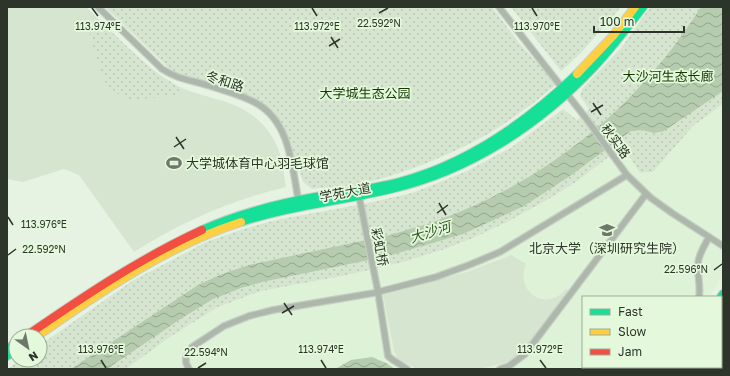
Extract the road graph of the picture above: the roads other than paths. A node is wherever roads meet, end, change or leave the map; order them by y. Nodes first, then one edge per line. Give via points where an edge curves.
1 (98, 7) edge
2 (500, 7) edge
3 (635, 7) edge
4 (643, 7) edge
5 (565, 91) junction
6 (627, 175) junction
7 (646, 194) junction
8 (359, 196) junction
9 (299, 204) junction
10 (709, 237) junction
11 (723, 246) edge
12 (378, 292) junction
13 (699, 296) edge
14 (38, 328) edge
15 (48, 329) edge
16 (189, 369) edge
17 (407, 369) edge
18 (500, 369) edge

1 - 9 street, 冬和路 via 162,69 173,76 235,94 263,108 285,138
2 - 5 street, 秋实路
3 - 5 street, 学苑大道
4 - 5 street, 学苑大道 via 612,47
5 - 6 street, 秋实路
5 - 8 street, 学苑大道 via 521,130 474,158 408,186
5 - 9 street, 学苑大道 via 505,133 442,166 394,183
6 - 7 street, 秋实路
6 - 12 street via 500,252 436,277
7 - 10 street, 秋实路
7 - 18 street via 525,354 509,366
8 - 9 street, 学苑大道
8 - 12 street, 彩虹桥
9 - 14 street, 学苑大道 via 267,207 234,217 175,242 116,276
9 - 15 street, 学苑大道 via 229,225 182,245 121,280
10 - 11 street, 秋实路
10 - 13 street via 698,264
12 - 16 street via 273,310 224,326 192,347 186,357
12 - 17 street, 彩虹桥 via 388,356

